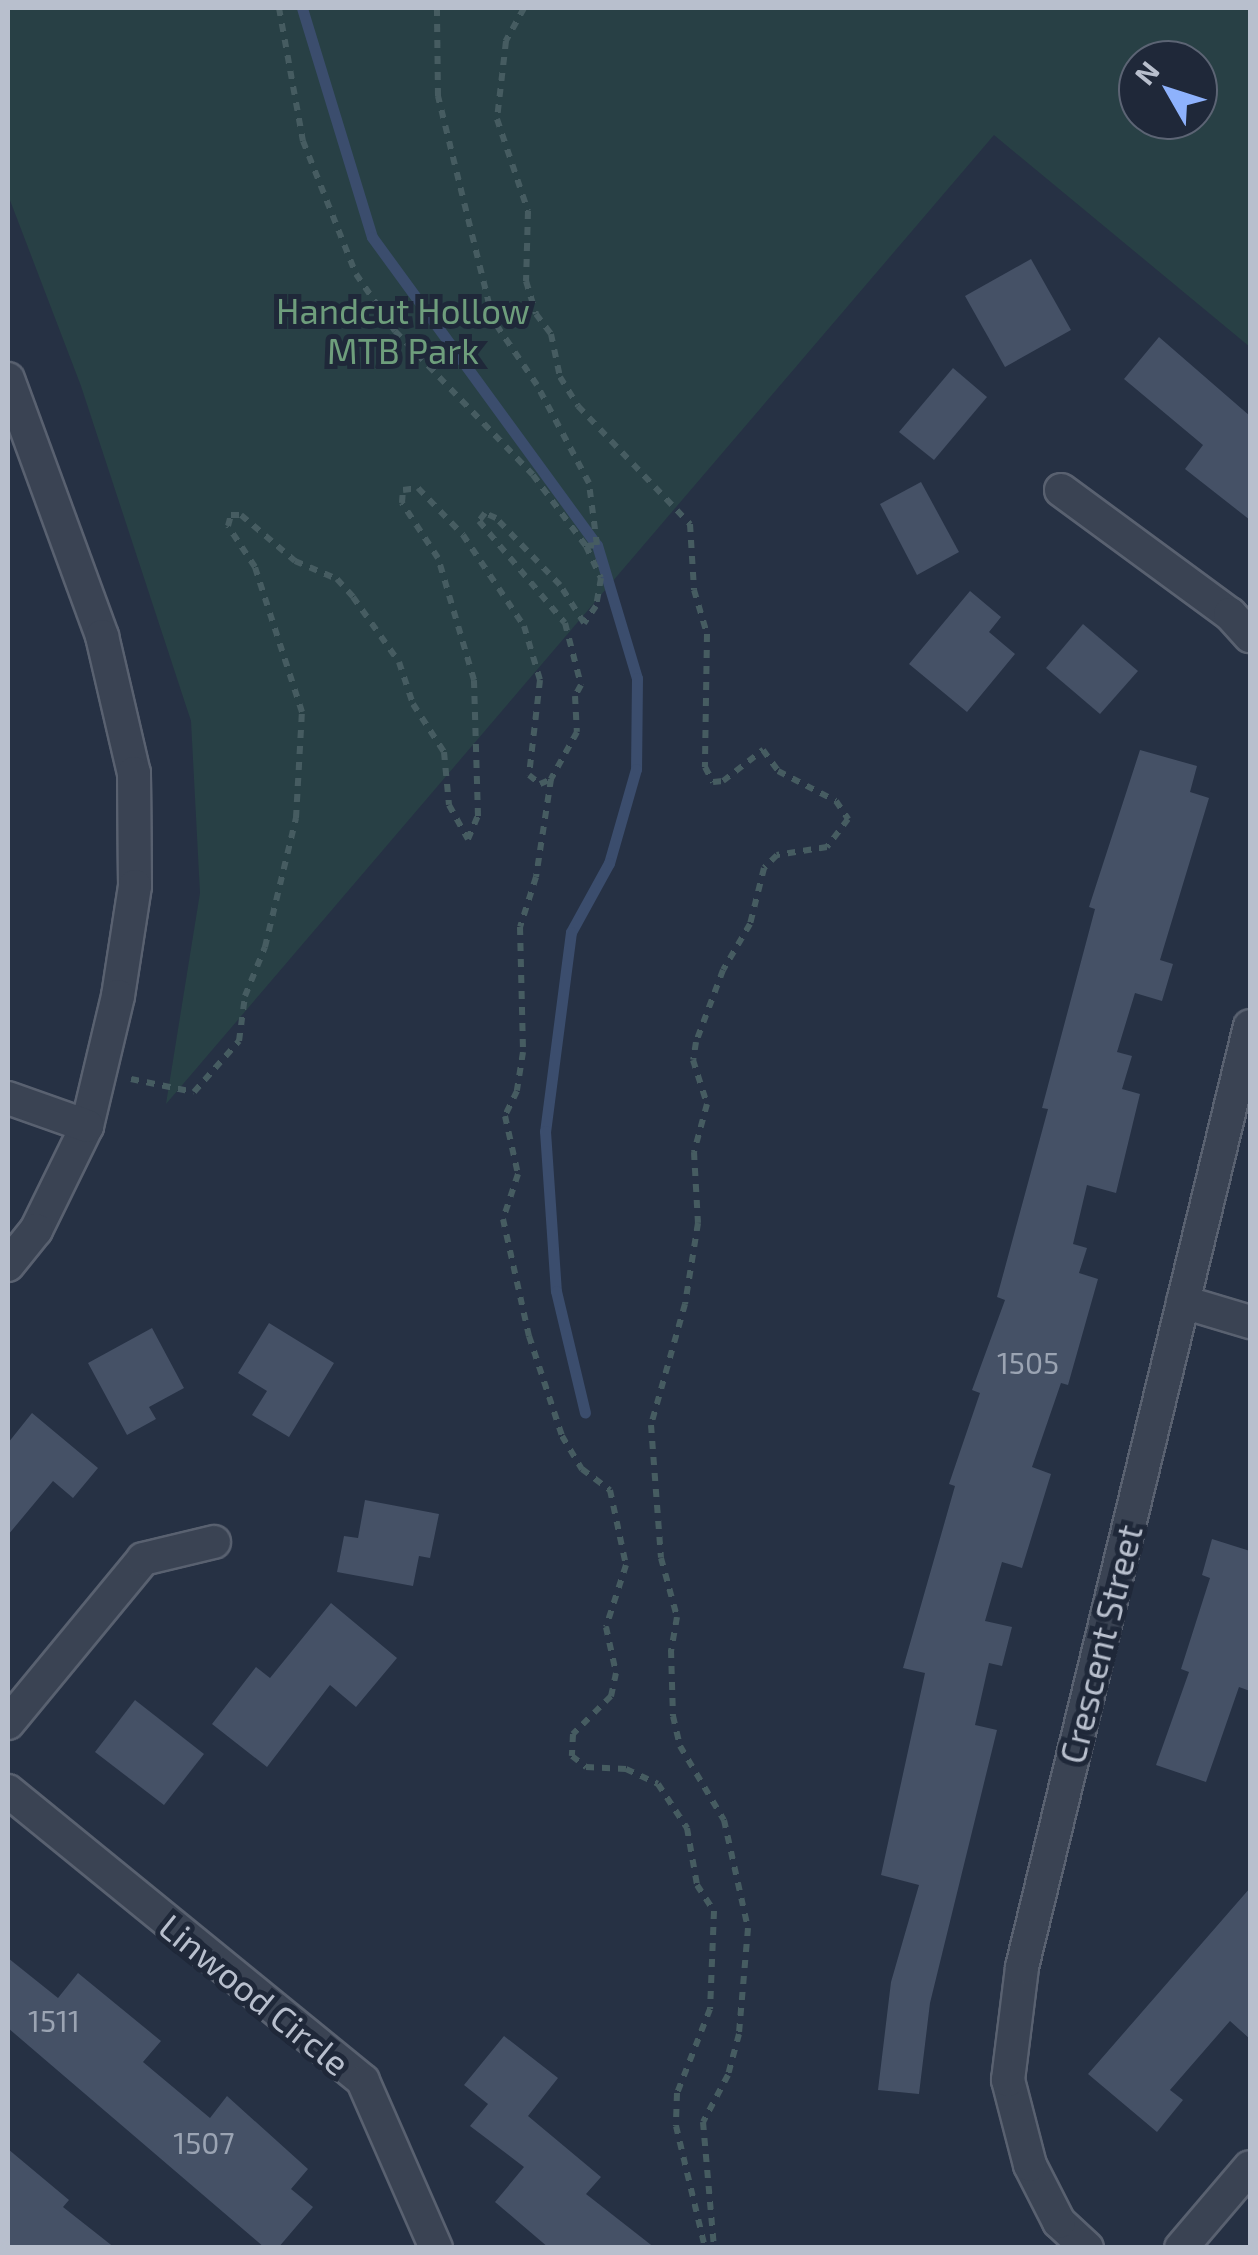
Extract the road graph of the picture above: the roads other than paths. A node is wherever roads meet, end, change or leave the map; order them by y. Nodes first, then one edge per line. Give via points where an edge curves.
1 (8, 379) edge
2 (1061, 490) dead end
3 (1250, 636) edge
4 (1250, 1026) edge
5 (8, 1098) edge
6 (87, 1126) junction
7 (8, 1265) edge
8 (1183, 1302) junction
9 (1250, 1322) edge
10 (214, 1542) dead end
11 (8, 1722) edge
12 (8, 1792) edge
13 (1250, 2167) edge
14 (436, 2248) edge
15 (1087, 2248) edge
16 (1182, 2248) edge

1 - 6 street via 102,636 134,774 135,886
2 - 3 street via 1230,614
4 - 8 street, Crescent Street
5 - 6 street
6 - 7 street via 36,1230
8 - 9 street
8 - 15 street, Crescent Street via 1022,1967 1008,2080 1030,2165 1060,2222
10 - 11 street via 144,1559
12 - 14 street, Linwood Circle via 362,2082
13 - 16 street

